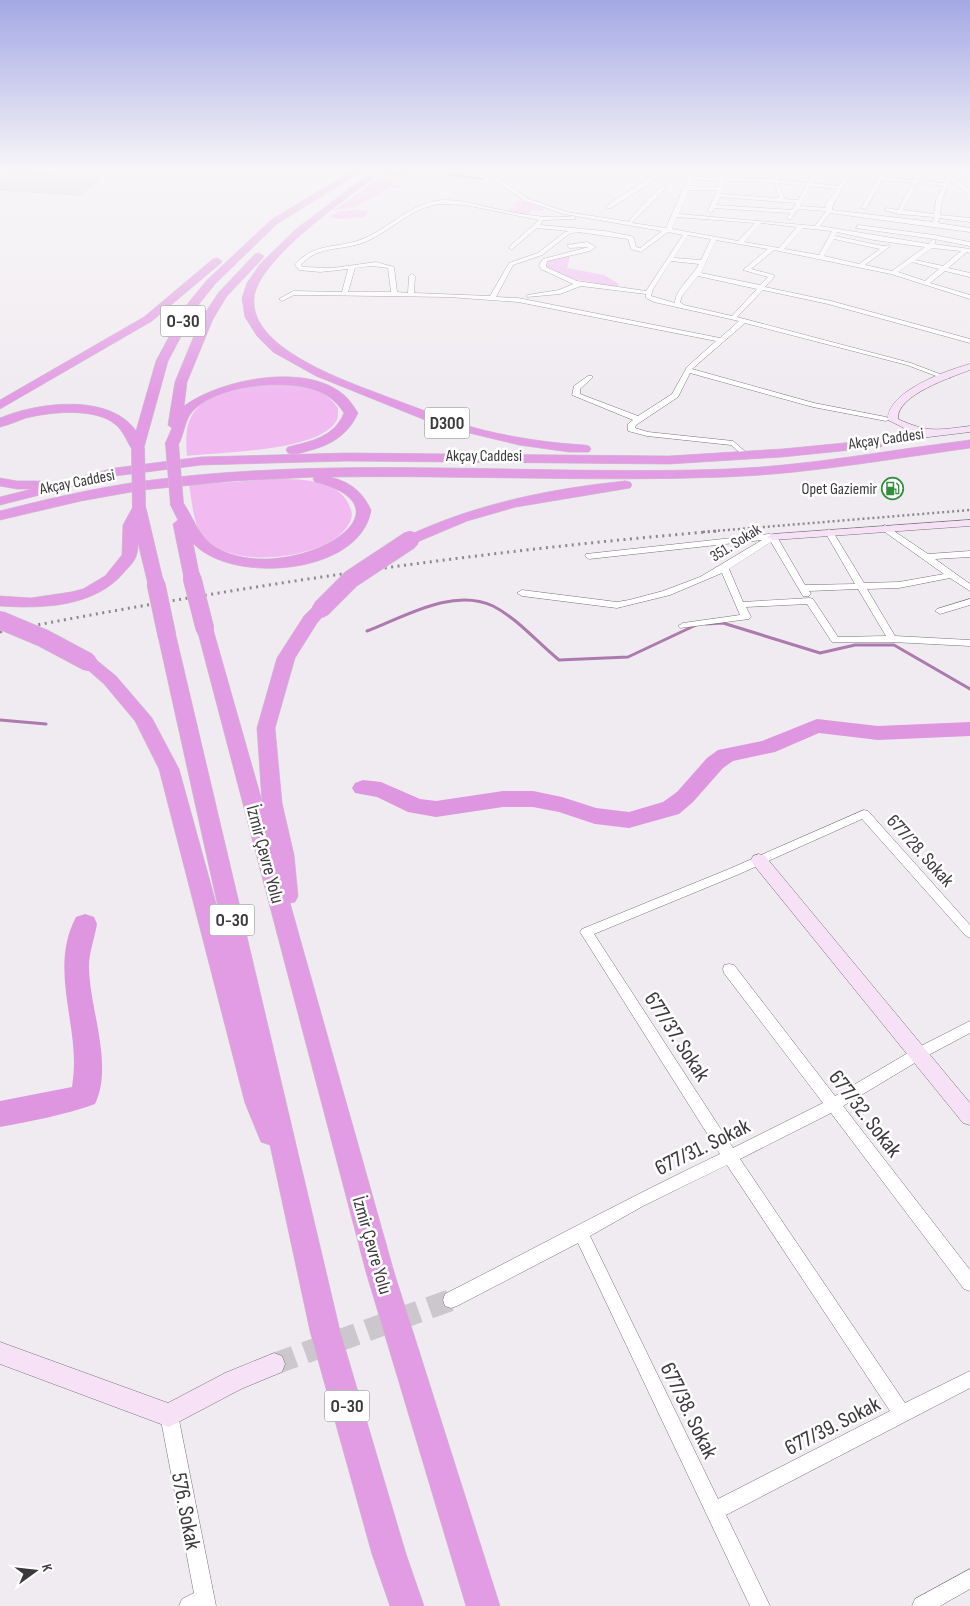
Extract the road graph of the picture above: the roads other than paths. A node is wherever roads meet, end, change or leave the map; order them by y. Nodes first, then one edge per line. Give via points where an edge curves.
1 (239, 245) edge
2 (250, 245) edge
3 (270, 245) edge
4 (286, 245) edge
5 (344, 245) edge
6 (514, 245) edge
7 (552, 245) edge
8 (578, 245) edge
9 (589, 245) edge
10 (633, 245) edge
11 (648, 245) edge
12 (679, 245) edge
13 (711, 245) edge
14 (756, 245) edge
15 (785, 245) edge
16 (828, 245) edge
17 (870, 245) edge
18 (888, 245) edge
19 (924, 245) edge
20 (568, 246) dead end
21 (930, 246) junction
22 (511, 248) dead end
23 (772, 248) junction
24 (884, 248) junction
25 (969, 249) edge
26 (781, 250) junction
27 (821, 257) junction
28 (670, 259) junction
29 (910, 260) junction
30 (702, 262) junction
31 (860, 266) junction
32 (352, 267) junction
33 (944, 268) junction
34 (312, 271) junction
35 (893, 273) junction
36 (697, 274) junction
37 (970, 275) edge
38 (412, 276) dead end
39 (580, 284) junction
40 (925, 284) junction
41 (308, 286) junction
42 (760, 287) junction
43 (970, 289) edge
44 (345, 293) junction
45 (649, 293) junction
46 (394, 294) junction
47 (411, 294) junction
48 (966, 296) edge
49 (492, 298) junction
50 (501, 298) junction
51 (282, 299) dead end
52 (681, 306) junction
53 (733, 318) junction
54 (743, 321) junction
55 (722, 340) junction
56 (970, 341) edge
57 (970, 362) edge
58 (970, 367) edge
59 (688, 370) junction
60 (943, 376) junction
61 (590, 377) dead end
62 (0, 405) edge
63 (638, 419) junction
64 (886, 419) junction
65 (0, 422) edge
66 (970, 429) edge
67 (932, 433) junction
68 (970, 434) edge
69 (892, 438) junction
70 (172, 444) junction
71 (970, 444) edge
72 (839, 447) junction
73 (138, 448) junction
74 (745, 455) junction
75 (730, 457) junction
76 (201, 461) junction
77 (115, 472) junction
78 (729, 473) junction
79 (210, 478) junction
80 (0, 482) edge
81 (0, 501) edge
82 (49, 503) junction
83 (177, 504) junction
84 (139, 508) junction
85 (0, 516) edge
86 (0, 523) edge
87 (970, 523) edge
88 (885, 528) junction
89 (829, 532) junction
90 (773, 537) junction
91 (970, 554) edge
92 (588, 556) dead end
93 (926, 557) junction
94 (724, 568) junction
95 (951, 575) junction
96 (861, 587) junction
97 (802, 588) junction
98 (970, 588) edge
99 (522, 593) dead end
100 (0, 601) edge
101 (810, 601) junction
102 (970, 602) edge
103 (740, 605) junction
104 (940, 611) dead end
105 (0, 620) edge
106 (683, 626) dead end
107 (892, 639) junction
108 (970, 643) edge
109 (864, 814) joint
110 (759, 860) junction
111 (970, 933) edge
112 (291, 946) junction
113 (729, 969) dead end
114 (970, 1028) edge
115 (918, 1054) junction
116 (833, 1104) junction
117 (970, 1117) edge
118 (730, 1156) junction
119 (297, 1204) junction
120 (580, 1233) junction
121 (970, 1283) edge
122 (451, 1300) tunnel mouth
123 (0, 1353) edge
124 (274, 1364) tunnel mouth
125 (970, 1379) edge
126 (902, 1414) junction
127 (169, 1415) junction
128 (714, 1511) junction
129 (970, 1578) edge
130 (200, 1603) edge
131 (407, 1606) edge
132 (483, 1606) edge
133 (760, 1606) edge
134 (922, 1606) edge

1 - 62 highway via 148,319
2 - 73 highway, İzmir Çevre Yolu / O-30 via 211,282 186,315 162,361
3 - 70 highway, İzmir Çevre Yolu / O-30 via 223,294 207,319 181,382
4 - 75 highway, D300 via 254,281 248,298 250,314 272,343 321,375 455,426 518,440 579,449 697,452
5 - 34 street via 312,251 303,256 298,265
6 - 22 street
7 - 49 street via 540,254 511,264
8 - 20 street
9 - 39 street via 593,247 545,260 542,266
10 - 11 street via 633,248 642,250
12 - 28 street
13 - 30 street
14 - 23 street
15 - 26 street
16 - 27 street
17 - 24 street
18 - 24 street
19 - 21 street
21 - 25 street
21 - 29 street
23 - 26 street
23 - 42 street via 746,270 772,276
24 - 31 street
25 - 33 street
26 - 27 street
27 - 31 street
28 - 30 street
28 - 45 street
29 - 33 street
29 - 35 street
30 - 36 street
31 - 35 street
32 - 34 street
32 - 44 street
32 - 46 street via 378,264 391,267
33 - 37 street
33 - 40 street
34 - 41 street
35 - 40 street
36 - 42 street
36 - 52 street via 679,296 677,302
38 - 47 street
39 - 45 street
39 - 50 street via 537,297
40 - 48 street
41 - 44 street
41 - 51 street
42 - 53 street
42 - 56 street via 829,302
43 - 48 street
44 - 46 street
45 - 52 street via 648,297 656,301
46 - 47 street
47 - 49 street
49 - 50 street
50 - 55 street via 538,302
52 - 53 street
53 - 54 street
54 - 55 street
54 - 60 street via 909,364
55 - 59 street
57 - 60 main road
58 - 60 main road
59 - 63 street via 675,395
59 - 64 street via 813,405
60 - 64 main road via 902,391 890,404
60 - 67 main road via 910,394 893,411 893,420 905,427
61 - 63 street via 577,388 576,395
63 - 74 street via 631,429 647,434 733,442
64 - 69 main road
65 - 73 highway via 49,410 76,408 118,419
66 - 67 main road
67 - 69 main road
68 - 72 highway, Akçay Caddesi
69 - 72 main road
70 - 76 highway via 187,410 194,404 218,391 248,384 307,383 344,399 351,413 340,432 305,448
70 - 83 highway, İzmir Çevre Yolu / O-30, bridge
71 - 78 highway, Akçay Caddesi
72 - 74 highway, Akçay Caddesi
73 - 84 highway, İzmir Çevre Yolu / O-30, bridge
74 - 75 highway, Akçay Caddesi
75 - 76 highway, Akçay Caddesi via 622,460 347,457
76 - 77 highway, Akçay Caddesi
77 - 80 highway via 50,483 17,485
77 - 81 highway, Akçay Caddesi
78 - 79 highway, Akçay Caddesi via 348,472
78 - 112 highway, bridge via 546,495 471,514 410,540 351,579 310,620 286,658 266,728 272,803 284,855
79 - 82 highway, Akçay Caddesi via 161,483
79 - 83 highway via 298,477 332,482 354,492 361,500 364,510 362,521 349,538 326,553 292,561 260,563 224,558 211,551 196,540
82 - 85 highway, Akçay Caddesi
82 - 86 highway
83 - 112 highway, İzmir Çevre Yolu / O-30, bridge via 205,629
84 - 100 highway via 132,525 130,556 111,579 73,597 31,603
84 - 119 highway, İzmir Çevre Yolu / O-30, bridge
87 - 88 main road, 351. Sokak
88 - 89 main road, 351. Sokak
88 - 93 street
89 - 90 main road, 351. Sokak
89 - 96 street
90 - 92 street
90 - 94 street, 351. Sokak
90 - 97 street
91 - 93 street
93 - 95 street
94 - 99 street, 351. Sokak via 660,594 618,604
94 - 103 street
95 - 96 street via 899,585
95 - 98 street
96 - 97 street
96 - 107 street
97 - 101 street
101 - 103 street
101 - 107 street via 835,640
102 - 104 street
103 - 106 street via 746,617
105 - 119 highway, bridge via 88,662 110,680 143,718 170,770 258,1103
107 - 108 street
109 - 110 street, 677/37. Sokak
109 - 111 street, 677/28. Sokak
110 - 115 main road
110 - 118 street, 677/37. Sokak via 586,932
112 - 132 highway, İzmir Çevre Yolu / O-30 via 380,1272
113 - 116 street, 677/32. Sokak
114 - 115 street, 677/31. Sokak
115 - 116 street, 677/31. Sokak
115 - 117 main road
116 - 118 street, 677/31. Sokak
116 - 121 street, 677/32. Sokak
118 - 120 street, 677/31. Sokak
118 - 126 street, 677/37. Sokak
119 - 131 highway, İzmir Çevre Yolu / O-30 via 325,1331
120 - 122 street, 677/31. Sokak
120 - 128 street, 677/38. Sokak
123 - 127 main road
124 - 127 main road
125 - 126 street, 677/39. Sokak
126 - 128 street, 677/39. Sokak
127 - 130 street, 576. Sokak
128 - 133 street, 677/38. Sokak
129 - 134 street

